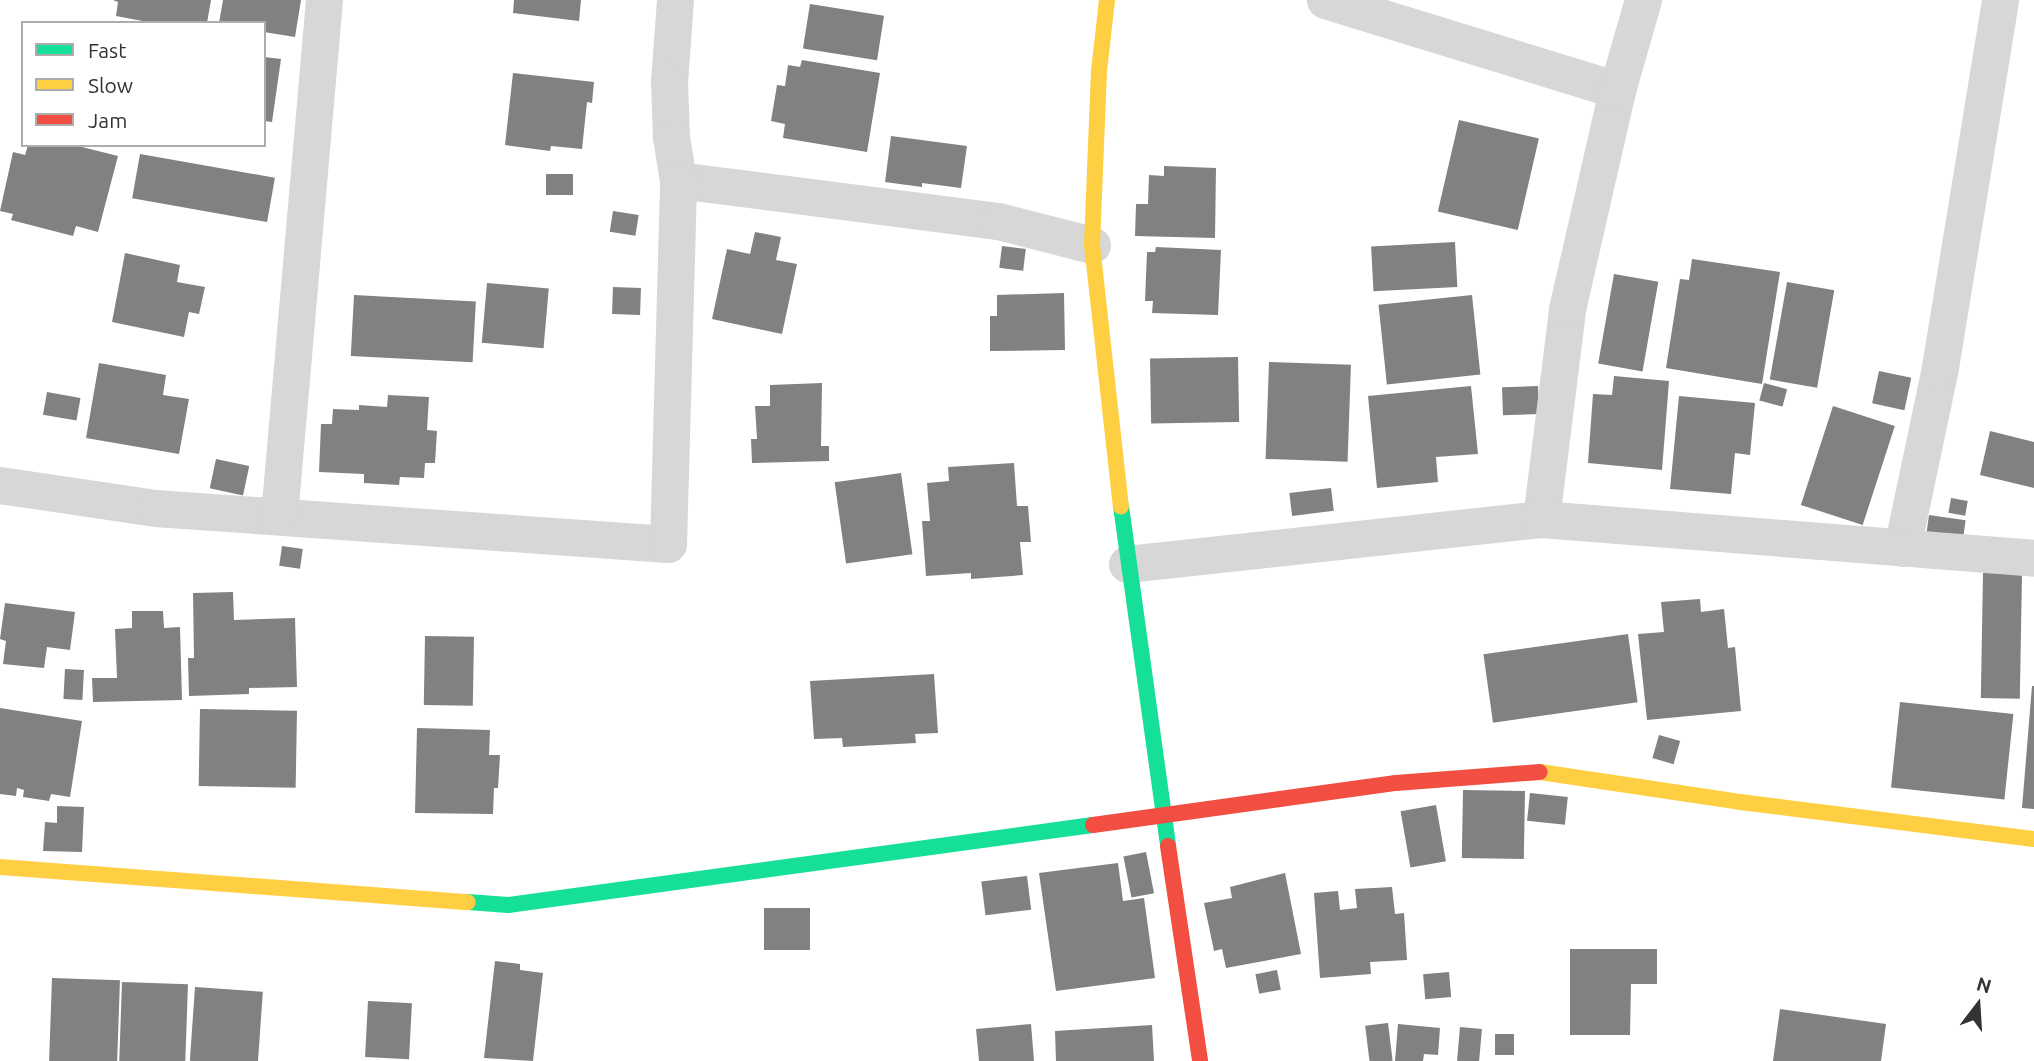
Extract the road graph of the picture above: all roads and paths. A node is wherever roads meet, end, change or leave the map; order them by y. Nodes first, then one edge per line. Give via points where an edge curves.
1 (324, 0) edge
2 (675, 0) edge
3 (1107, 0) edge
4 (1325, 0) edge
5 (1643, 0) edge
6 (2000, 0) edge
7 (1617, 90) junction
8 (678, 180) junction
9 (1092, 245) junction
10 (0, 485) edge
11 (279, 516) junction
12 (1541, 519) junction
13 (1902, 548) junction
14 (2034, 558) edge
15 (1127, 564) junction
16 (1164, 816) junction
17 (2034, 839) edge
18 (0, 867) edge
19 (1200, 1061) edge

1 - 11 street
2 - 8 street via 669,81
3 - 9 street via 1099,71
4 - 7 street
5 - 7 street
6 - 13 street via 1940,367
7 - 12 street via 1567,309
8 - 9 street via 999,222
8 - 11 street via 668,544
9 - 15 street
10 - 11 street via 155,508
12 - 13 street
12 - 15 street
13 - 14 street
15 - 16 street
16 - 17 street via 1396,783 1547,771 1740,802
16 - 18 street via 508,905
16 - 19 street

